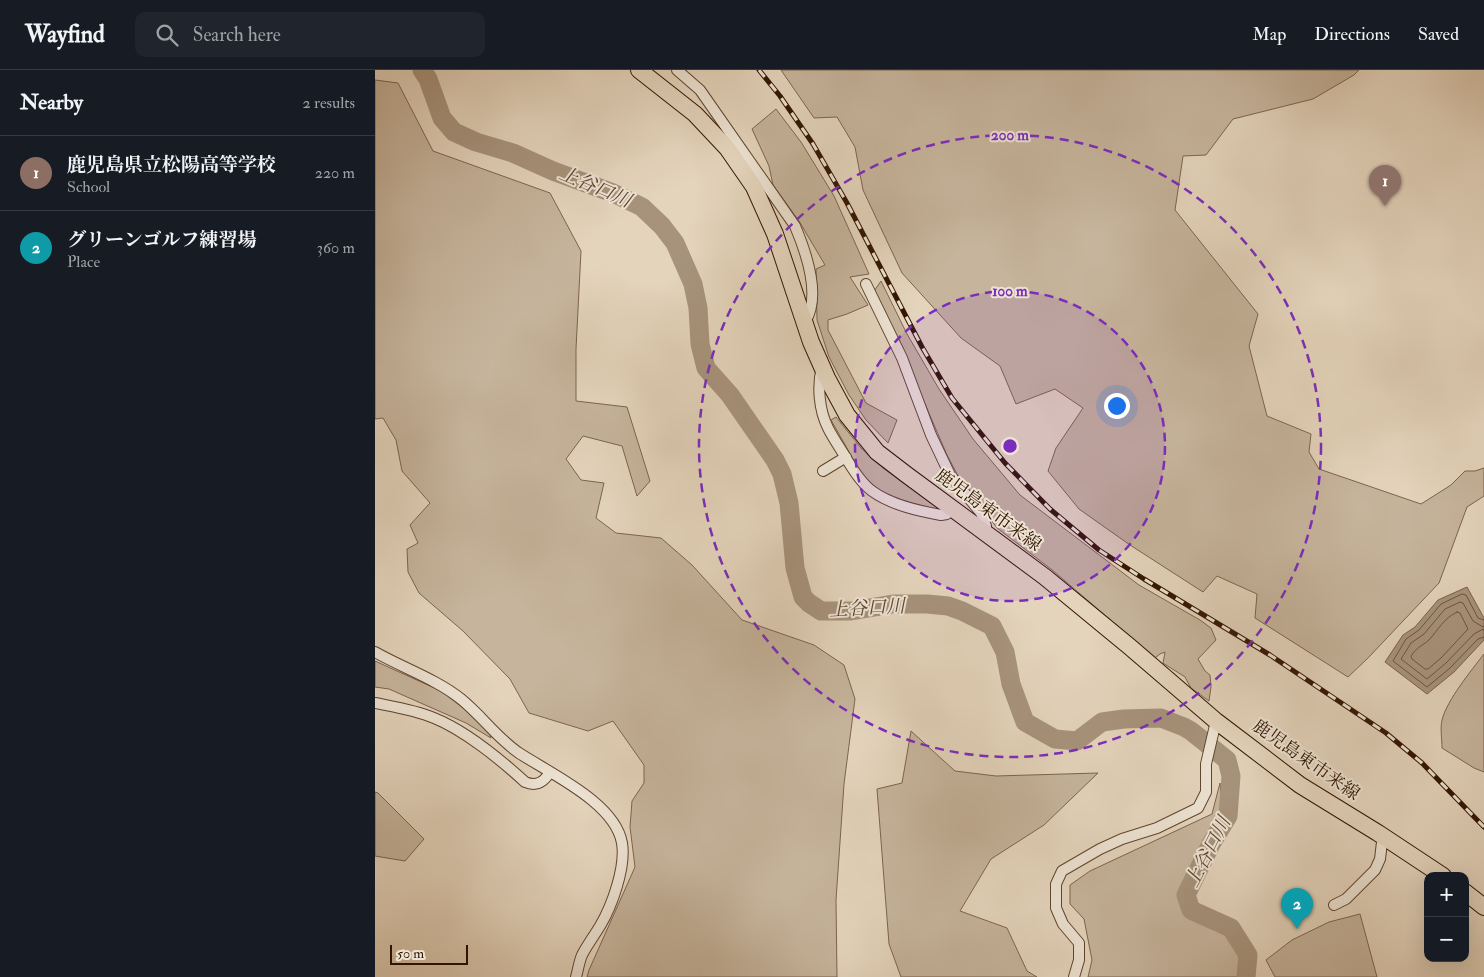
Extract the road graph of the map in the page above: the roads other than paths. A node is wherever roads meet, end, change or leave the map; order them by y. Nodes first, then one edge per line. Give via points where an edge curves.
1 (639, 70) edge
2 (677, 70) edge
3 (865, 284) dead end
4 (805, 322) junction
5 (822, 366) junction
6 (846, 457) junction
7 (823, 471) dead end
8 (953, 509) junction
9 (985, 533) junction
10 (375, 652) edge
11 (375, 702) edge
12 (1216, 721) junction
13 (550, 772) junction
14 (1385, 837) junction
15 (1437, 872) edge
16 (1469, 895) edge
17 (1334, 905) dead end
18 (1484, 907) edge
19 (576, 977) edge
20 (1074, 977) edge

1 - 4 main road, 鹿児島東市来線 via 695,114 727,148 754,187 775,234
2 - 4 street via 700,90 795,226 809,264 812,290 812,306
3 - 9 street via 902,358 950,475 981,513
4 - 5 main road, 鹿児島東市来線
5 - 6 street via 819,389 823,412 827,426
5 - 8 main road, 鹿児島東市来線 via 847,415 877,452
6 - 7 street
6 - 8 street via 864,484 881,497 941,515
8 - 9 main road, 鹿児島東市来線
9 - 12 main road, 鹿児島東市来線 via 1052,583
10 - 13 street via 461,700 518,753
11 - 13 street via 412,710 456,728 525,782 541,783
12 - 14 main road, 鹿児島東市来線 via 1300,785
12 - 20 street via 1207,764 1207,792 1198,808 1157,828 1100,849 1062,871 1056,884 1056,908 1063,924 1079,943
13 - 19 street via 605,813 622,843 622,868 609,906 581,957
14 - 15 main road, 鹿児島東市来線
14 - 17 street via 1375,870 1346,900
16 - 18 main road

